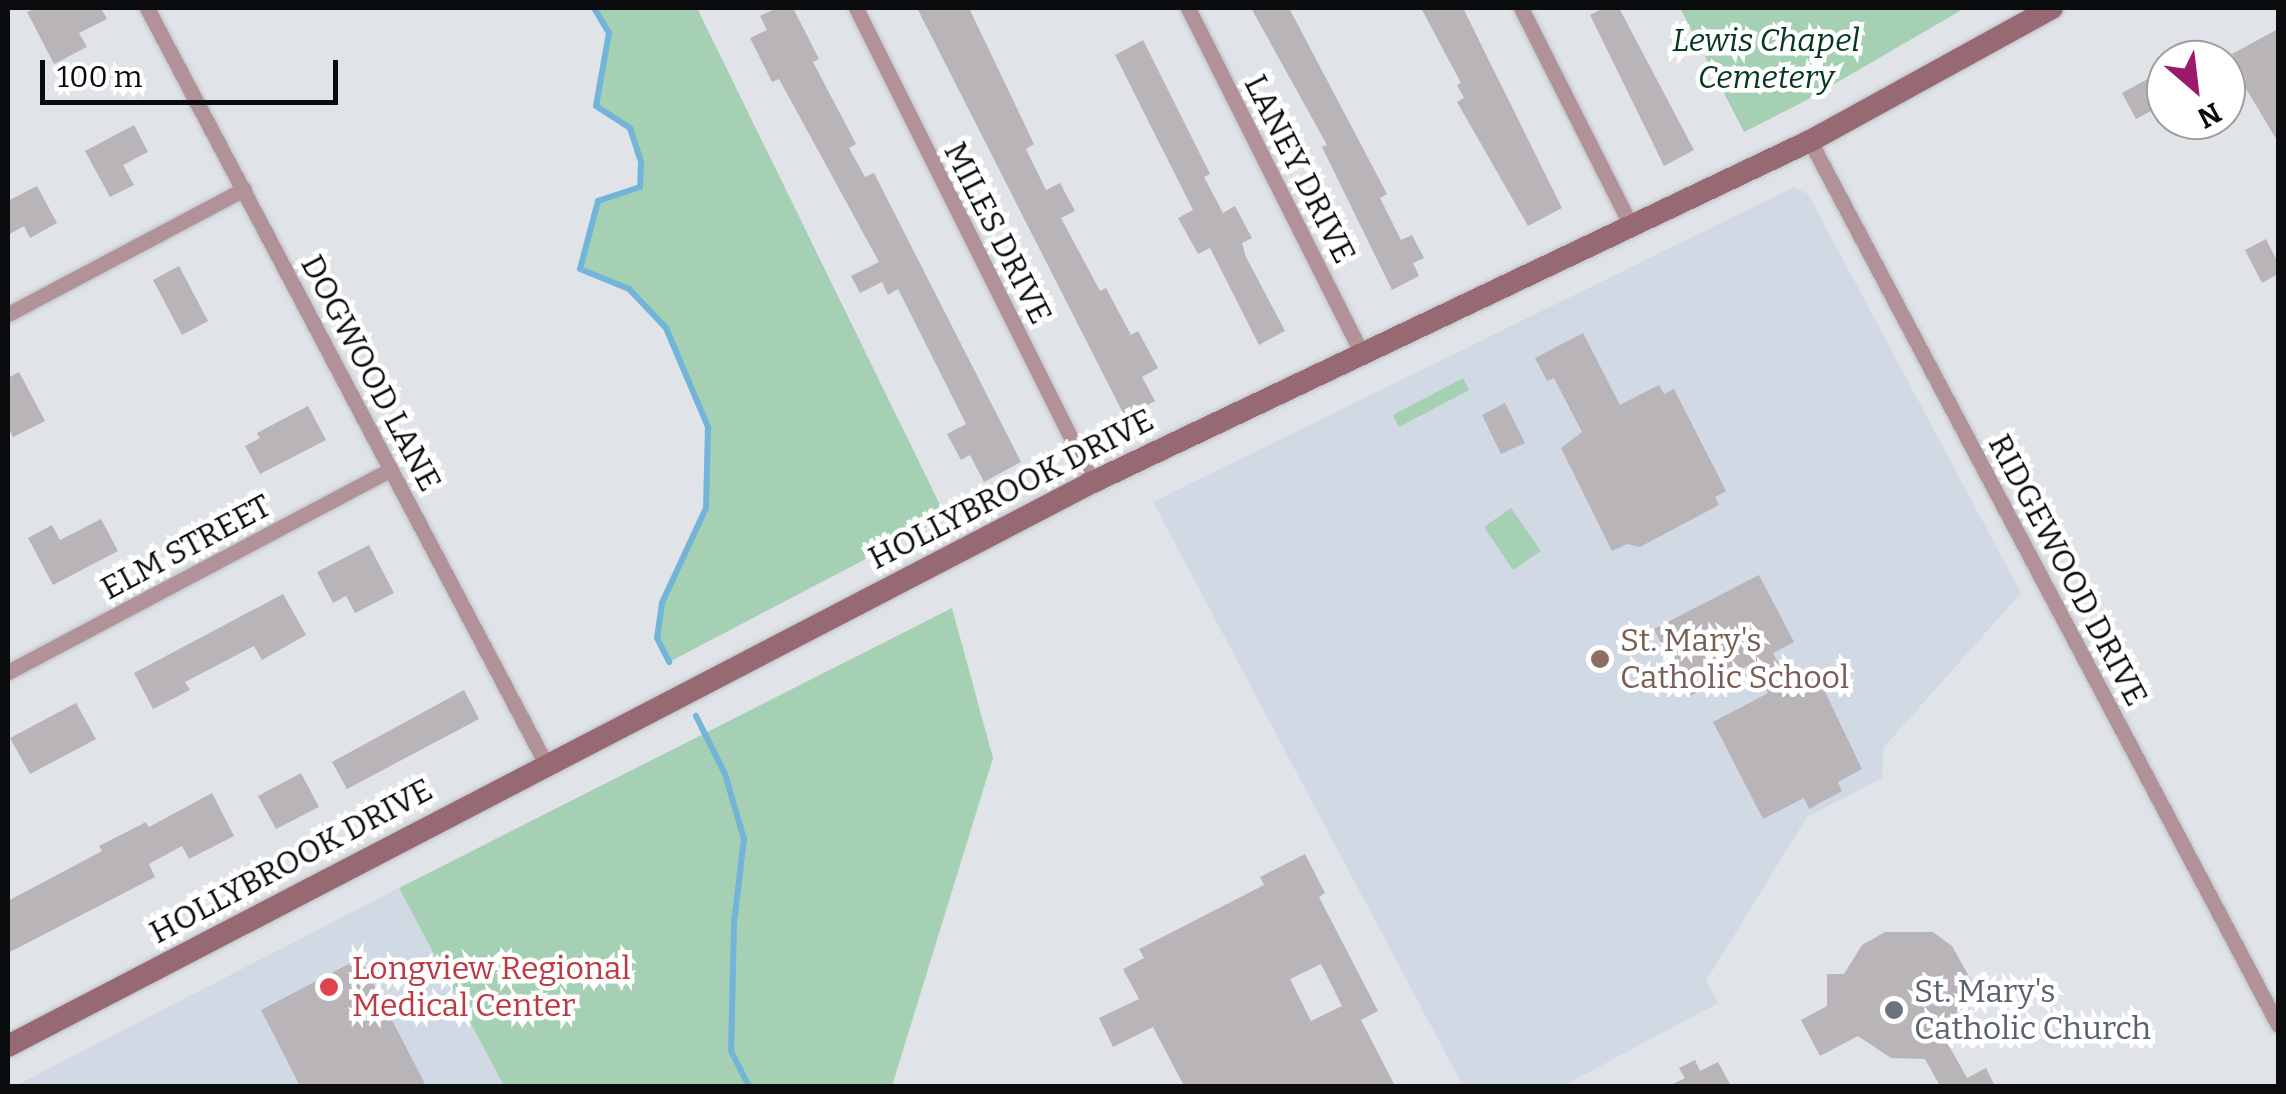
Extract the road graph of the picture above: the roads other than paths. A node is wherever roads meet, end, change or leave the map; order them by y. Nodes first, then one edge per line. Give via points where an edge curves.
1 (147, 8) edge
2 (856, 8) edge
3 (1188, 8) edge
4 (1521, 8) edge
5 (2052, 8) edge
6 (1810, 141) junction
7 (244, 189) junction
8 (1631, 226) junction
9 (8, 314) edge
10 (1362, 354) junction
11 (390, 470) junction
12 (1093, 482) junction
13 (8, 672) edge
14 (546, 764) junction
15 (2278, 1025) edge
16 (8, 1046) edge

1 - 7 street, DOGWOOD LANE
2 - 12 street, MILES DRIVE
3 - 10 street, LANEY DRIVE
4 - 8 street
5 - 6 main road, HOLLYBROOK DRIVE
6 - 8 main road, HOLLYBROOK DRIVE
6 - 15 street, RIDGEWOOD DRIVE
7 - 9 street
7 - 11 street, DOGWOOD LANE
8 - 10 main road, HOLLYBROOK DRIVE
10 - 12 main road, HOLLYBROOK DRIVE
11 - 13 street, ELM STREET
11 - 14 street, DOGWOOD LANE
12 - 14 main road, HOLLYBROOK DRIVE
14 - 16 main road, HOLLYBROOK DRIVE

